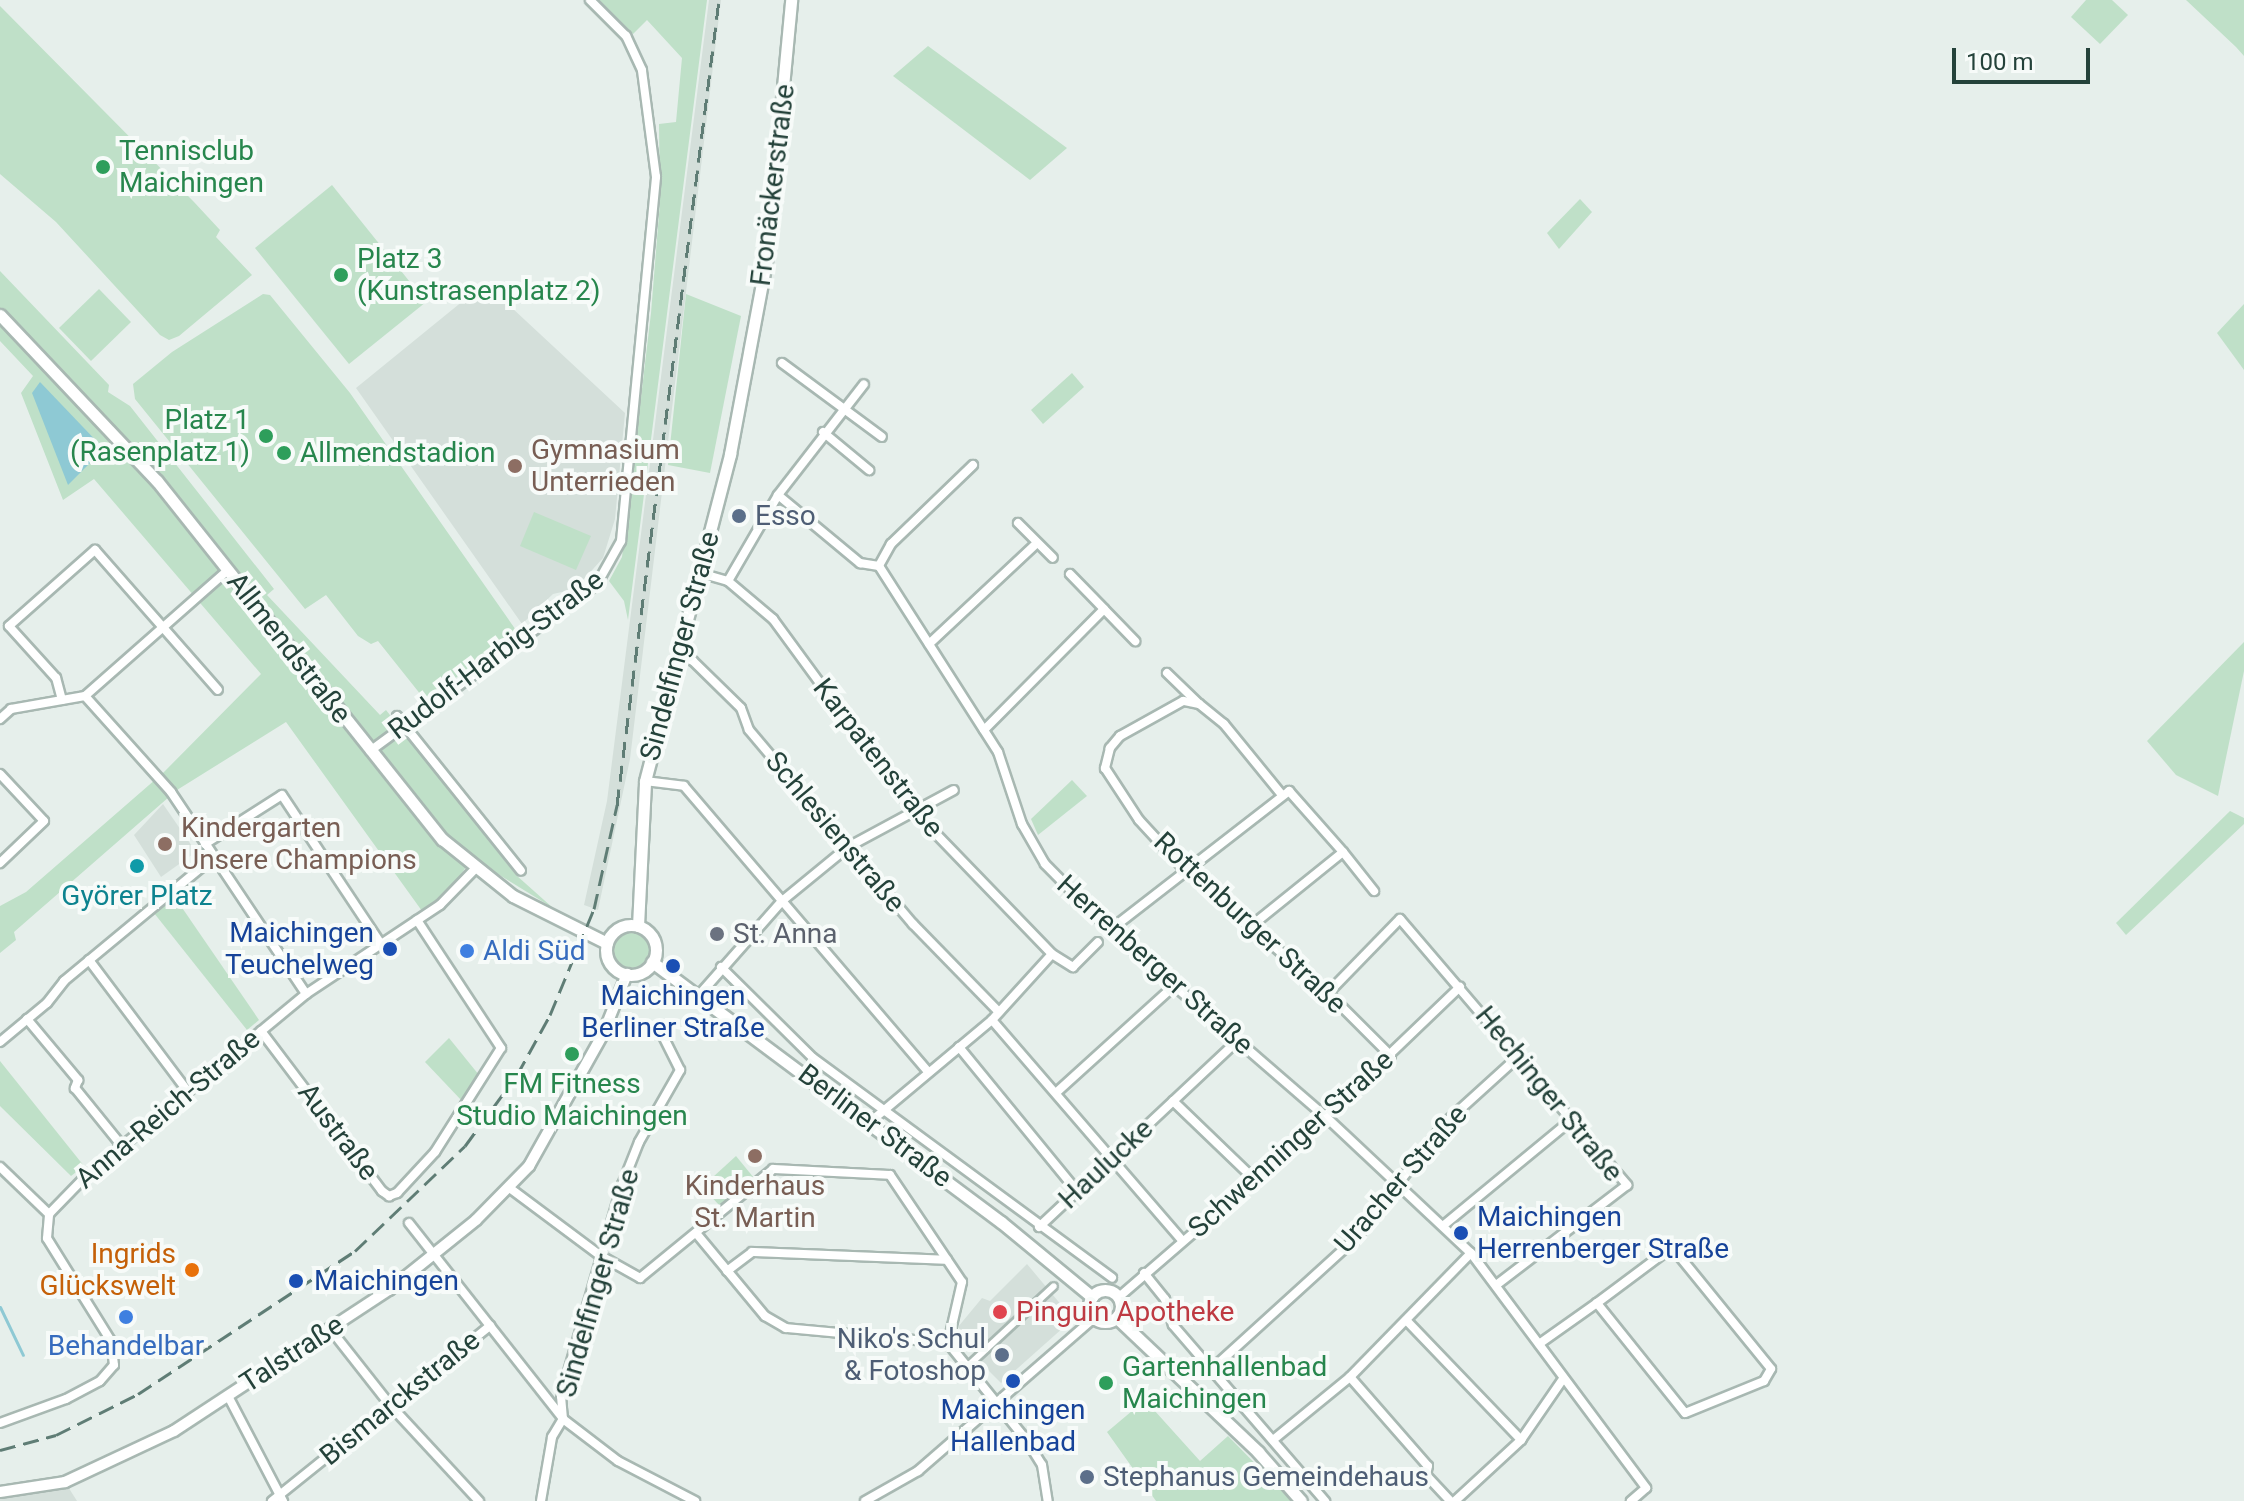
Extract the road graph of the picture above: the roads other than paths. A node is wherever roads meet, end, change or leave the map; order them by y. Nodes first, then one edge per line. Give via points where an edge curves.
1 (590, 0) edge
2 (791, 0) edge
3 (0, 315) edge
4 (782, 363) dead end
5 (746, 369) joint
6 (864, 384) dead end
7 (844, 407) junction
8 (823, 432) junction
9 (882, 437) dead end
10 (973, 465) dead end
11 (869, 470) dead end
12 (778, 495) junction
13 (1018, 523) dead end
14 (1036, 544) junction
15 (1053, 558) dead end
16 (879, 566) junction
17 (228, 570) junction
18 (700, 573) junction
19 (1070, 574) dead end
20 (728, 581) junction
21 (1104, 609) junction
22 (162, 628) junction
23 (1135, 641) dead end
24 (929, 644) junction
25 (676, 654) junction
26 (1167, 673) dead end
27 (218, 690) dead end
28 (85, 696) junction
29 (62, 700) junction
30 (1199, 704) junction
31 (397, 716) dead end
32 (0, 719) edge
33 (407, 725) junction
34 (984, 730) junction
35 (370, 751) junction
36 (0, 774) edge
37 (645, 781) junction
38 (954, 790) dead end
39 (1286, 793) junction
40 (913, 810) junction
41 (205, 844) junction
42 (848, 847) junction
43 (1343, 852) junction
44 (214, 857) junction
45 (0, 863) edge
46 (475, 869) junction
47 (1184, 869) junction
48 (521, 871) dead end
49 (1374, 891) dead end
50 (782, 901) junction
51 (417, 920) junction
52 (638, 926) junction
53 (1250, 927) junction
54 (1110, 930) junction
55 (1098, 942) dead end
56 (607, 943) junction
57 (381, 944) junction
58 (1052, 954) junction
59 (89, 960) junction
60 (652, 962) junction
61 (721, 967) junction
62 (627, 974) junction
63 (1174, 986) junction
64 (1460, 987) junction
65 (1328, 993) junction
66 (306, 994) junction
67 (700, 994) junction
68 (999, 1012) junction
69 (27, 1019) junction
70 (992, 1020) junction
71 (660, 1030) dead end
72 (261, 1031) junction
73 (1237, 1041) junction
74 (0, 1042) edge
75 (959, 1047) junction
76 (1520, 1055) junction
77 (1391, 1056) junction
78 (927, 1071) junction
79 (1058, 1091) junction
80 (188, 1092) junction
81 (1173, 1101) junction
82 (881, 1110) junction
83 (1326, 1117) junction
84 (1574, 1118) junction
85 (870, 1122) junction
86 (122, 1146) junction
87 (1113, 1157) junction
88 (0, 1167) edge
89 (1254, 1179) junction
90 (1397, 1183) junction
91 (511, 1189) junction
92 (1077, 1191) junction
93 (49, 1214) junction
94 (409, 1223) dead end
95 (1444, 1225) junction
96 (1039, 1227) junction
97 (696, 1233) junction
98 (1182, 1240) junction
99 (1471, 1253) junction
100 (434, 1255) junction
101 (601, 1256) junction
102 (947, 1260) junction
103 (727, 1271) junction
104 (1144, 1273) junction
105 (1112, 1278) dead end
106 (1496, 1285) junction
107 (1054, 1286) dead end
108 (1092, 1297) junction
109 (1119, 1297) junction
110 (1597, 1303) junction
111 (1094, 1318) junction
112 (1117, 1318) junction
113 (1407, 1321) junction
114 (490, 1326) junction
115 (331, 1330) junction
116 (948, 1343) junction
117 (1539, 1344) junction
118 (968, 1366) junction
119 (1212, 1369) junction
120 (1350, 1377) junction
121 (1563, 1379) junction
122 (228, 1396) junction
123 (998, 1401) junction
124 (390, 1405) junction
125 (563, 1419) junction
126 (0, 1423) edge
127 (1273, 1440) junction
128 (1521, 1440) junction
129 (0, 1492) edge
130 (278, 1499) edge
131 (479, 1501) edge
132 (541, 1501) edge
133 (695, 1501) edge
134 (865, 1501) edge
135 (1048, 1501) edge
136 (1301, 1501) edge
137 (1325, 1501) edge
138 (1452, 1501) edge
139 (1631, 1501) edge

1 - 33 street, Rudolf-Harbig-Straße via 626,36 642,70 656,177 621,541 597,584
2 - 5 main road, Fronäckerstraße via 776,185
3 - 17 main road, Allmendstraße via 149,471
4 - 7 street
5 - 18 main road, Sindelfinger Straße
6 - 7 street
7 - 8 street
7 - 9 street
8 - 11 street
8 - 12 street
10 - 16 street via 891,544
12 - 16 street via 860,563
12 - 20 street
13 - 14 street
14 - 15 street
14 - 24 street
16 - 24 street, Herrenberger Straße
17 - 22 street
17 - 35 main road, Allmendstraße
18 - 20 street, Karpatenstraße
18 - 25 main road, Sindelfinger Straße
19 - 21 street
20 - 40 street, Karpatenstraße via 751,597 798,649
21 - 23 street
21 - 34 street
22 - 27 street
22 - 28 street
22 - 29 street via 95,550 9,626 56,678
24 - 34 street, Herrenberger Straße
25 - 37 main road, Sindelfinger Straße
25 - 42 street, Schlesienstraße via 693,661 741,708 749,730
26 - 30 street
28 - 29 street
28 - 41 street via 164,783
29 - 32 street via 11,709
30 - 39 street
30 - 47 street, Rottenburger Straße via 1183,701 1120,736 1105,768 1139,820
31 - 33 street
33 - 35 street, Rudolf-Harbig-Straße
33 - 48 street
34 - 54 street, Herrenberger Straße via 1045,864
35 - 46 main road, Allmendstraße via 442,839
36 - 45 street via 44,821
37 - 50 street via 684,786
37 - 52 main road, Sindelfinger Straße
38 - 40 street
39 - 43 street
39 - 47 street
40 - 42 street
40 - 58 street, Karpatenstraße
41 - 44 street
41 - 57 street via 282,795
42 - 50 street
42 - 68 street, Schlesienstraße via 913,924
43 - 49 street
43 - 53 street
44 - 59 street
44 - 66 street
46 - 51 street, Anna-Reich-Straße via 453,895
46 - 56 main road, Allmendstraße via 513,896
47 - 53 street, Rottenburger Straße
47 - 54 street
50 - 61 street
50 - 78 street
51 - 57 street, Anna-Reich-Straße
51 - 72 street, Austraße via 501,1048 435,1152 389,1196
52 - 56 main road via 619,928
52 - 60 main road via 654,941
53 - 65 street, Rottenburger Straße
54 - 63 street, Herrenberger Straße
55 - 58 street via 1073,967
56 - 62 main road via 610,963
57 - 66 street, Anna-Reich-Straße
58 - 68 street
59 - 69 street
59 - 80 street
60 - 62 main road via 639,973
60 - 67 main road, Berliner Straße
61 - 67 street
61 - 82 street via 813,1058
62 - 91 street, Talstraße via 603,1034
63 - 73 street, Herrenberger Straße
63 - 79 street
64 - 65 street, Hechinger Straße via 1400,919
64 - 76 street, Hechinger Straße
64 - 77 street, Schwenninger Straße
65 - 77 street, Rottenburger Straße
66 - 72 street, Anna-Reich-Straße
67 - 85 main road, Berliner Straße
68 - 70 street
69 - 74 street
69 - 86 street via 78,1080 75,1088
70 - 75 street
70 - 79 street
71 - 101 street, Sindelfinger Straße via 680,1070 639,1142
72 - 80 street, Anna-Reich-Straße
73 - 81 street, Haulucke
73 - 83 street, Herrenberger Straße
75 - 78 street
75 - 92 street
76 - 84 street, Hechinger Straße
76 - 90 street, Uracher Straße via 1444,1124
77 - 83 street, Schwenninger Straße
78 - 82 street
79 - 87 street
80 - 86 street, Anna-Reich-Straße
81 - 87 street, Haulucke
81 - 89 street, Haulucke
82 - 85 street
82 - 96 street
83 - 89 street, Schwenninger Straße
83 - 90 street, Herrenberger Straße
84 - 95 street
84 - 106 street, Hechinger Straße via 1627,1185
85 - 108 main road, Berliner Straße
86 - 93 street, Anna-Reich-Straße
87 - 92 street, Haulucke
87 - 98 street
88 - 93 street
89 - 98 street, Schwenninger Straße
90 - 95 street, Herrenberger Straße
90 - 119 street, Uracher Straße via 1357,1237
91 - 100 street, Talstraße
91 - 101 street
92 - 96 street, Haulucke
93 - 126 street via 47,1238 114,1350 106,1377 66,1399
94 - 100 street
95 - 99 street, Herrenberger Straße
96 - 105 street
97 - 101 street via 640,1278
97 - 102 street via 773,1169 890,1175
97 - 103 street
98 - 104 street, Schwenninger Straße
99 - 106 street, Herrenberger Straße
99 - 113 street
100 - 114 street
100 - 115 street, Talstraße
101 - 125 street, Sindelfinger Straße via 561,1396
102 - 103 street via 752,1252
102 - 116 street via 962,1282
103 - 116 street via 765,1316 795,1331
104 - 109 street, Schwenninger Straße
104 - 119 street via 1165,1299 1173,1325
106 - 117 street, Herrenberger Straße
107 - 118 street
108 - 109 main road via 1105,1290
108 - 111 main road
109 - 112 main road via 1122,1308
110 - 110 street via 1672,1247 1766,1361 1770,1377 1685,1413
110 - 117 street
111 - 112 main road via 1103,1323
111 - 123 street
112 - 136 main road via 1258,1452
113 - 120 street
113 - 128 street
114 - 124 street, Bismarckstraße
114 - 125 street
115 - 122 street, Talstraße
115 - 124 street
116 - 118 street
117 - 121 street, Herrenberger Straße
118 - 123 street
119 - 127 street
120 - 127 street
120 - 138 street
121 - 128 street
121 - 139 street, Herrenberger Straße via 1574,1386 1646,1488
122 - 129 street, Talstraße via 174,1431 65,1482
122 - 130 street
123 - 134 street via 918,1471
123 - 135 street via 1042,1465
124 - 130 street, Bismarckstraße
124 - 131 street
125 - 132 street, Sindelfinger Straße via 552,1437
125 - 133 street via 631,1469
127 - 137 street
128 - 138 street

